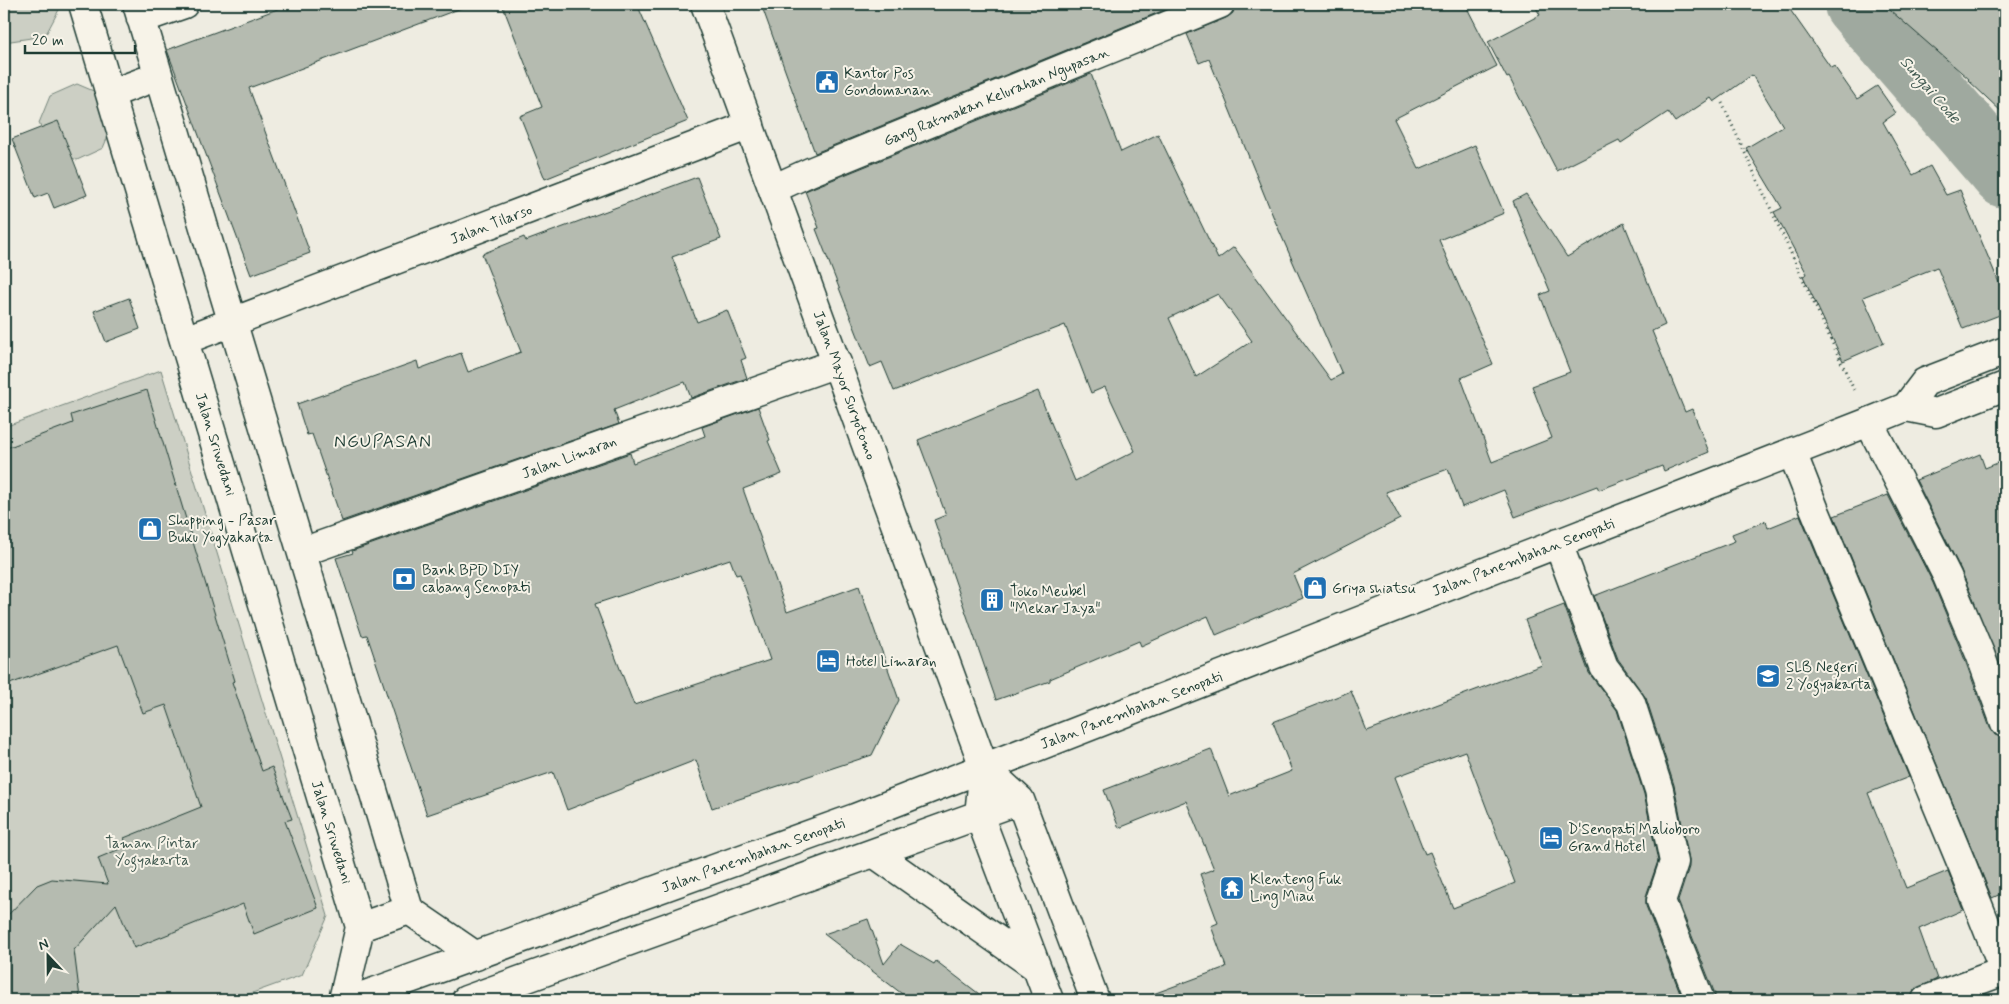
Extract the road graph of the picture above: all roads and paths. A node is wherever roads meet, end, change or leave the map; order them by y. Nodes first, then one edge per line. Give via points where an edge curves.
1 (83, 4) edge
2 (184, 4) edge
3 (706, 4) edge
4 (1220, 4) edge
5 (139, 11) edge
6 (158, 76) junction
7 (110, 94) junction
8 (1722, 103) dead end
9 (750, 125) junction
10 (773, 189) junction
11 (232, 322) junction
12 (185, 340) junction
13 (1999, 354) edge
14 (837, 362) junction
15 (2004, 387) edge
16 (1906, 407) junction
17 (1869, 422) junction
18 (1792, 452) junction
19 (1558, 543) junction
20 (302, 552) junction
21 (2005, 723) edge
22 (1026, 751) junction
23 (984, 767) junction
24 (1020, 800) junction
25 (979, 815) junction
26 (874, 853) junction
27 (409, 910) junction
28 (360, 927) junction
29 (476, 956) junction
30 (1036, 967) junction
31 (2005, 972) edge
32 (343, 1000) edge
33 (352, 1000) edge
34 (466, 1000) edge
35 (1049, 1000) edge
36 (1095, 1000) edge
37 (1700, 1000) edge
38 (1926, 1000) edge

1 - 7 street, Jalan Sriwedani
2 - 5 street
3 - 9 street, Jalan Mayor Suryotomo
4 - 10 street, Gang Ratmakan Kelurahan Ngupasan
5 - 6 street
6 - 7 street
6 - 11 street
7 - 12 street, Jalan Sriwedani
8 - 17 path
9 - 10 street, Jalan Mayor Suryotomo
9 - 11 street, Jalan Tilarso
10 - 14 street, Jalan Mayor Suryotomo
11 - 12 street, Jalan Tilarso
11 - 20 street
12 - 28 street, Jalan Sriwedani
13 - 16 street via 1925,382
14 - 20 street, Jalan Limaran
14 - 23 street, Jalan Mayor Suryotomo
15 - 16 street via 1936,412
16 - 17 street, Jalan Panembahan Senopati
17 - 18 street, Jalan Panembahan Senopati
17 - 21 street via 1947,576
18 - 19 street, Jalan Panembahan Senopati
18 - 31 street
19 - 22 street, Jalan Panembahan Senopati
19 - 37 street via 1604,667 1631,703 1659,790 1674,862 1661,901
20 - 27 street
22 - 23 street, Jalan Panembahan Senopati
22 - 24 street
23 - 24 street
23 - 25 street
23 - 29 street, Jalan Panembahan Senopati via 855,818
24 - 25 street
24 - 36 street
25 - 26 street
25 - 30 street
26 - 30 street
26 - 34 street
27 - 28 street
27 - 29 street
28 - 32 street, Jalan Sriwedani
29 - 33 street, Jalan Panembahan Senopati
30 - 35 street
31 - 38 street

